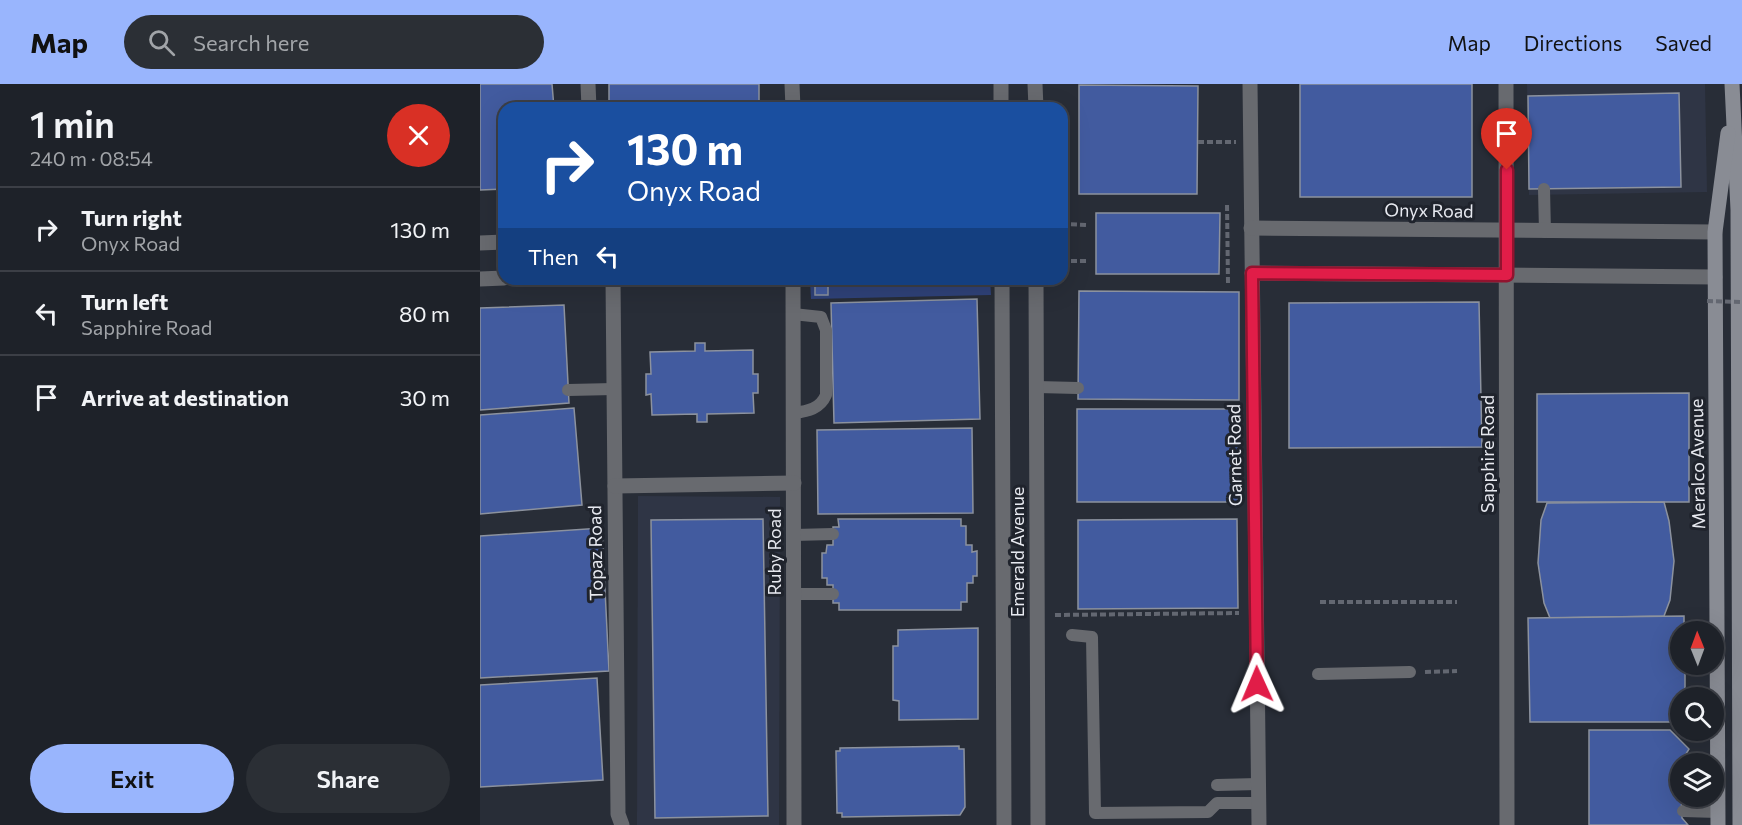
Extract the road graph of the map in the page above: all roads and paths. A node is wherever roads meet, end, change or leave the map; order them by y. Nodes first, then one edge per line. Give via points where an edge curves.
1 (588, 84) edge
2 (792, 84) edge
3 (1001, 84) edge
4 (1035, 84) edge
5 (1250, 84) edge
6 (1506, 84) edge
7 (1732, 84) edge
8 (589, 102) edge
9 (793, 102) edge
10 (1001, 102) edge
11 (1036, 102) edge
12 (1732, 103) junction
13 (1198, 142) dead end
14 (1251, 143) junction
15 (1544, 189) dead end
16 (1227, 205) dead end
17 (1068, 224) edge
18 (1087, 225) dead end
19 (1251, 228) junction
20 (1508, 232) junction
21 (1545, 232) junction
22 (1715, 232) junction
23 (498, 242) edge
24 (480, 243) edge
25 (1068, 261) edge
26 (1088, 261) dead end
27 (1252, 273) junction
28 (1507, 275) junction
29 (1715, 277) junction
30 (498, 278) edge
31 (480, 279) edge
32 (1228, 283) dead end
33 (613, 285) edge
34 (793, 285) edge
35 (1002, 285) edge
36 (1036, 285) edge
37 (1707, 302) dead end
38 (1742, 302) edge
39 (793, 314) junction
40 (1037, 387) junction
41 (1078, 388) dead end
42 (614, 389) junction
43 (568, 390) dead end
44 (794, 412) junction
45 (794, 483) junction
46 (615, 486) junction
47 (832, 534) dead end
48 (794, 535) junction
49 (794, 594) junction
50 (833, 594) dead end
51 (1320, 602) dead end
52 (1457, 602) dead end
53 (1038, 609) junction
54 (1256, 613) junction
55 (1072, 635) dead end
56 (1457, 671) dead end
57 (1410, 672) joint
58 (1318, 674) dead end
59 (1217, 784) dead end
60 (1258, 784) junction
61 (1258, 803) junction
62 (1683, 811) dead end
63 (1718, 819) edge
64 (622, 825) edge
65 (795, 825) edge
66 (1004, 825) edge
67 (1038, 825) edge
68 (1259, 825) edge
69 (1507, 825) edge
70 (1740, 825) edge

1 - 8 street
2 - 9 street
3 - 10 street
4 - 11 street
5 - 14 street, Garnet Road
6 - 20 street, Sapphire Road
7 - 12 main road, Meralco Avenue
12 - 22 main road, Meralco Avenue
12 - 70 main road, Meralco Avenue via 1738,210
13 - 14 path
14 - 19 street, Garnet Road
15 - 21 lane
16 - 32 path
17 - 18 path
19 - 20 street, Onyx Road
19 - 27 street, Garnet Road
20 - 21 street, Onyx Road
20 - 28 street, Sapphire Road
21 - 22 street, Onyx Road
22 - 29 main road, Meralco Avenue
23 - 24 street
25 - 26 path
27 - 28 street
27 - 54 street, Garnet Road
28 - 29 street
28 - 69 street, Sapphire Road
29 - 63 main road, Meralco Avenue
30 - 31 street
33 - 42 street, Topaz Road
34 - 39 street, Ruby Road
35 - 66 street, Emerald Avenue
36 - 40 street, Emerald Avenue
37 - 38 path, bridge
39 - 44 street, Ruby Road
39 - 44 lane via 821,317 826,330 826,395 822,404
40 - 41 lane
40 - 53 street, Emerald Avenue
42 - 43 lane
42 - 46 street, Topaz Road
44 - 45 street, Ruby Road
45 - 46 street
45 - 48 street, Ruby Road
46 - 64 street, Topaz Road via 618,814
47 - 48 lane
48 - 49 street, Ruby Road
49 - 50 lane
49 - 65 street, Ruby Road
51 - 52 path
53 - 54 path via 1049,615
53 - 67 street, Emerald Avenue
54 - 60 street, Garnet Road
55 - 61 lane via 1092,637 1095,813 1208,812 1217,803
56 - 57 path
57 - 58 lane
59 - 60 lane
60 - 61 street, Garnet Road
61 - 68 street, Garnet Road
62 - 63 lane

